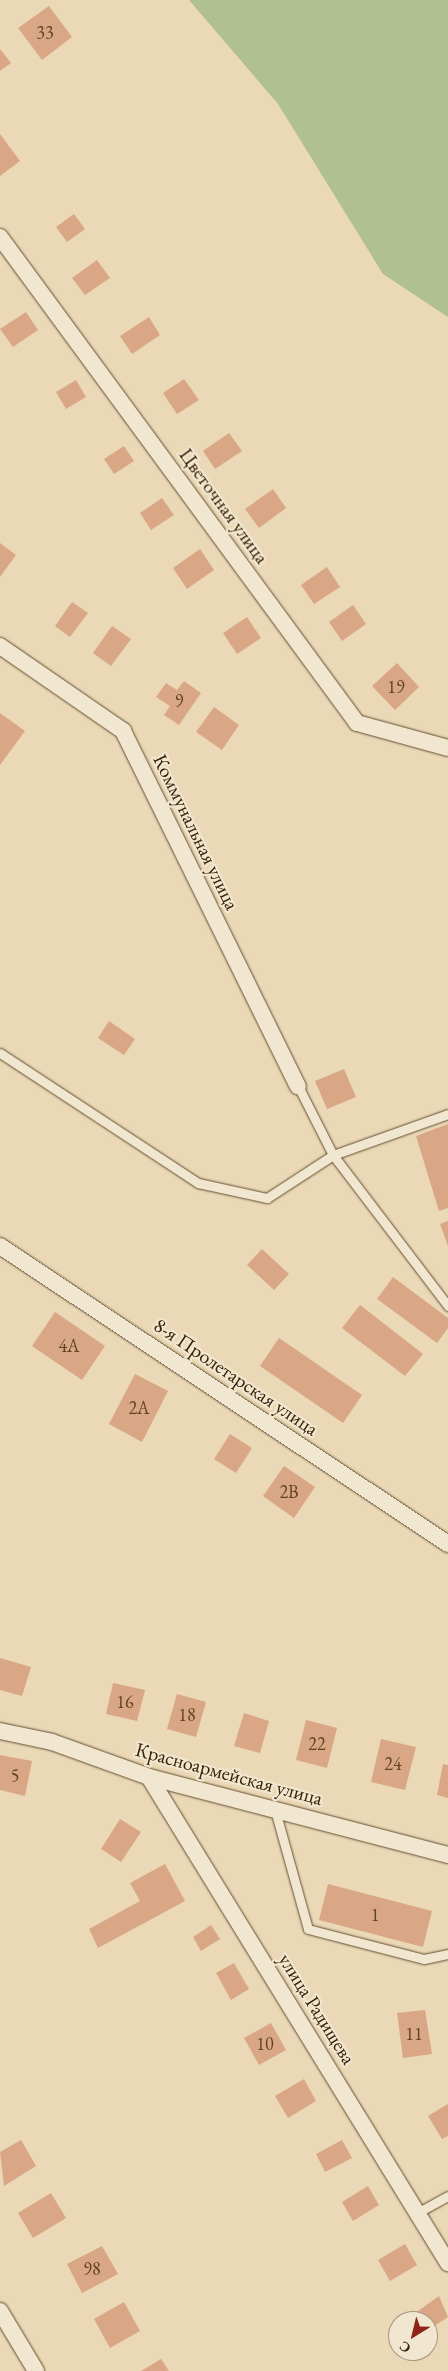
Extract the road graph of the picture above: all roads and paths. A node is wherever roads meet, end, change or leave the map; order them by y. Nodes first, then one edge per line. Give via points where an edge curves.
1 (0, 237) edge
2 (0, 646) edge
3 (448, 748) edge
4 (0, 1053) edge
5 (298, 1086) joint
6 (448, 1114) edge
7 (333, 1155) junction
8 (0, 1246) edge
9 (448, 1306) edge
10 (448, 1544) edge
11 (0, 1732) edge
12 (149, 1777) junction
13 (275, 1810) junction
14 (448, 1855) edge
15 (448, 1954) edge
16 (448, 2196) edge
17 (417, 2213) junction
18 (448, 2263) edge
19 (0, 2311) edge
20 (36, 2371) edge

1 - 3 street, Цветочная улица via 357,723
2 - 5 street, Коммунальная улица via 122,731
4 - 7 lane via 198,1183 267,1198
5 - 7 lane
6 - 7 lane
7 - 9 lane
8 - 10 street, 8-я Пролетарская улица
11 - 12 street, Красноармейская улица via 52,1742
12 - 13 street, Красноармейская улица
12 - 17 street, улица Радищева
13 - 14 street, Красноармейская улица
13 - 15 lane via 308,1929 424,1959
16 - 17 lane
17 - 18 street, улица Радищева
19 - 20 street

